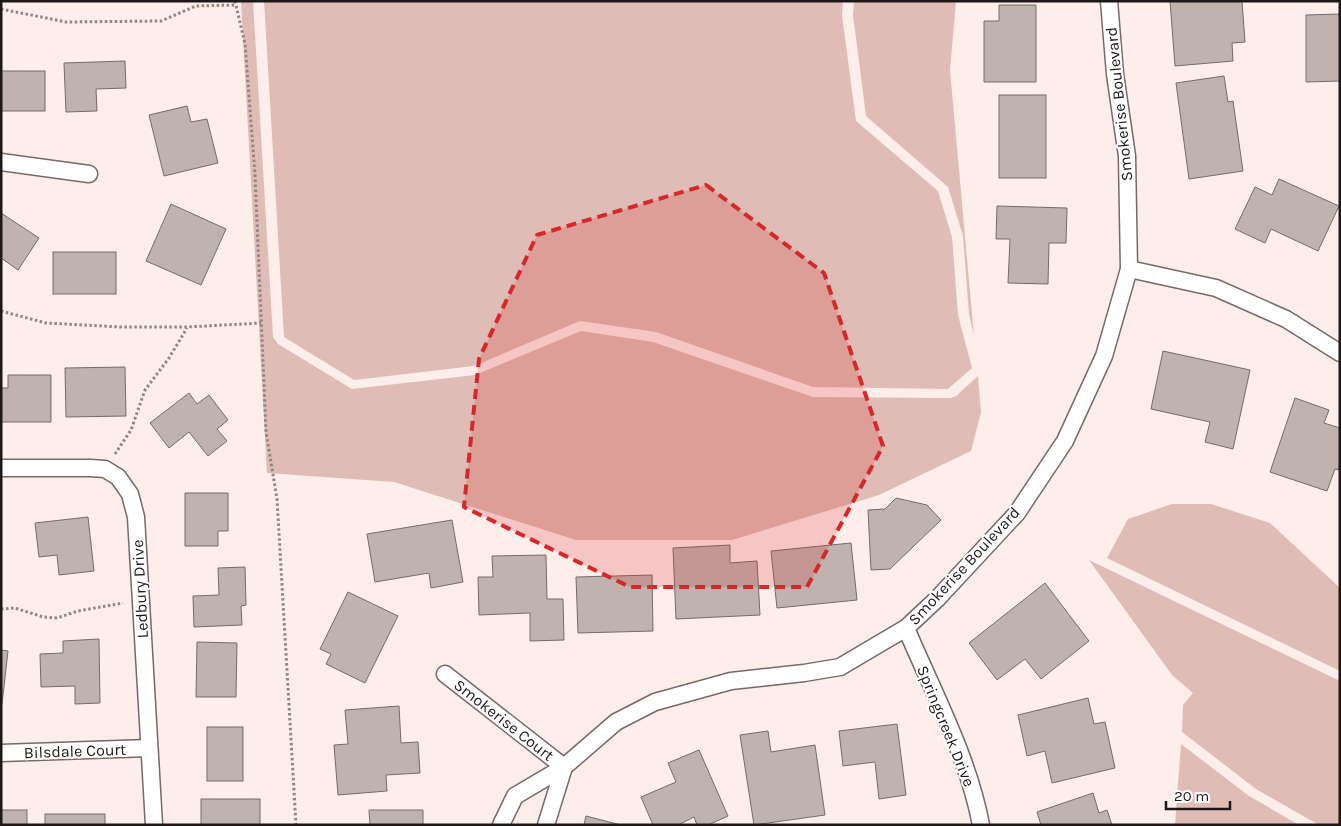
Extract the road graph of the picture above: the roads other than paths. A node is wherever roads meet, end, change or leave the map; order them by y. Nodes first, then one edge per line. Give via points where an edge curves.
1 (1109, 1) edge
2 (1, 162) edge
3 (89, 174) dead end
4 (1128, 269) junction
5 (1340, 353) edge
6 (1, 468) edge
7 (906, 628) junction
8 (444, 674) dead end
9 (149, 748) junction
10 (1, 753) edge
11 (564, 766) junction
12 (154, 825) edge
13 (501, 825) edge
14 (546, 825) edge
15 (981, 825) edge

1 - 4 street, Smokerise Boulevard via 1127,156
2 - 3 street
4 - 5 street via 1216,288 1286,319
4 - 7 street, Smokerise Boulevard via 1104,356 1066,440 1017,513
6 - 9 street, Ledbury Drive via 105,469 118,477 130,494 136,518
7 - 11 street, Smokerise Boulevard via 840,667 731,681 655,702 616,722
7 - 15 street, Springcreek Drive via 957,745 978,806
8 - 11 street, Smokerise Court
9 - 10 street, Bilsdale Court
9 - 12 street, Ledbury Drive
11 - 13 street, Smokerise Boulevard via 515,796
11 - 14 street

